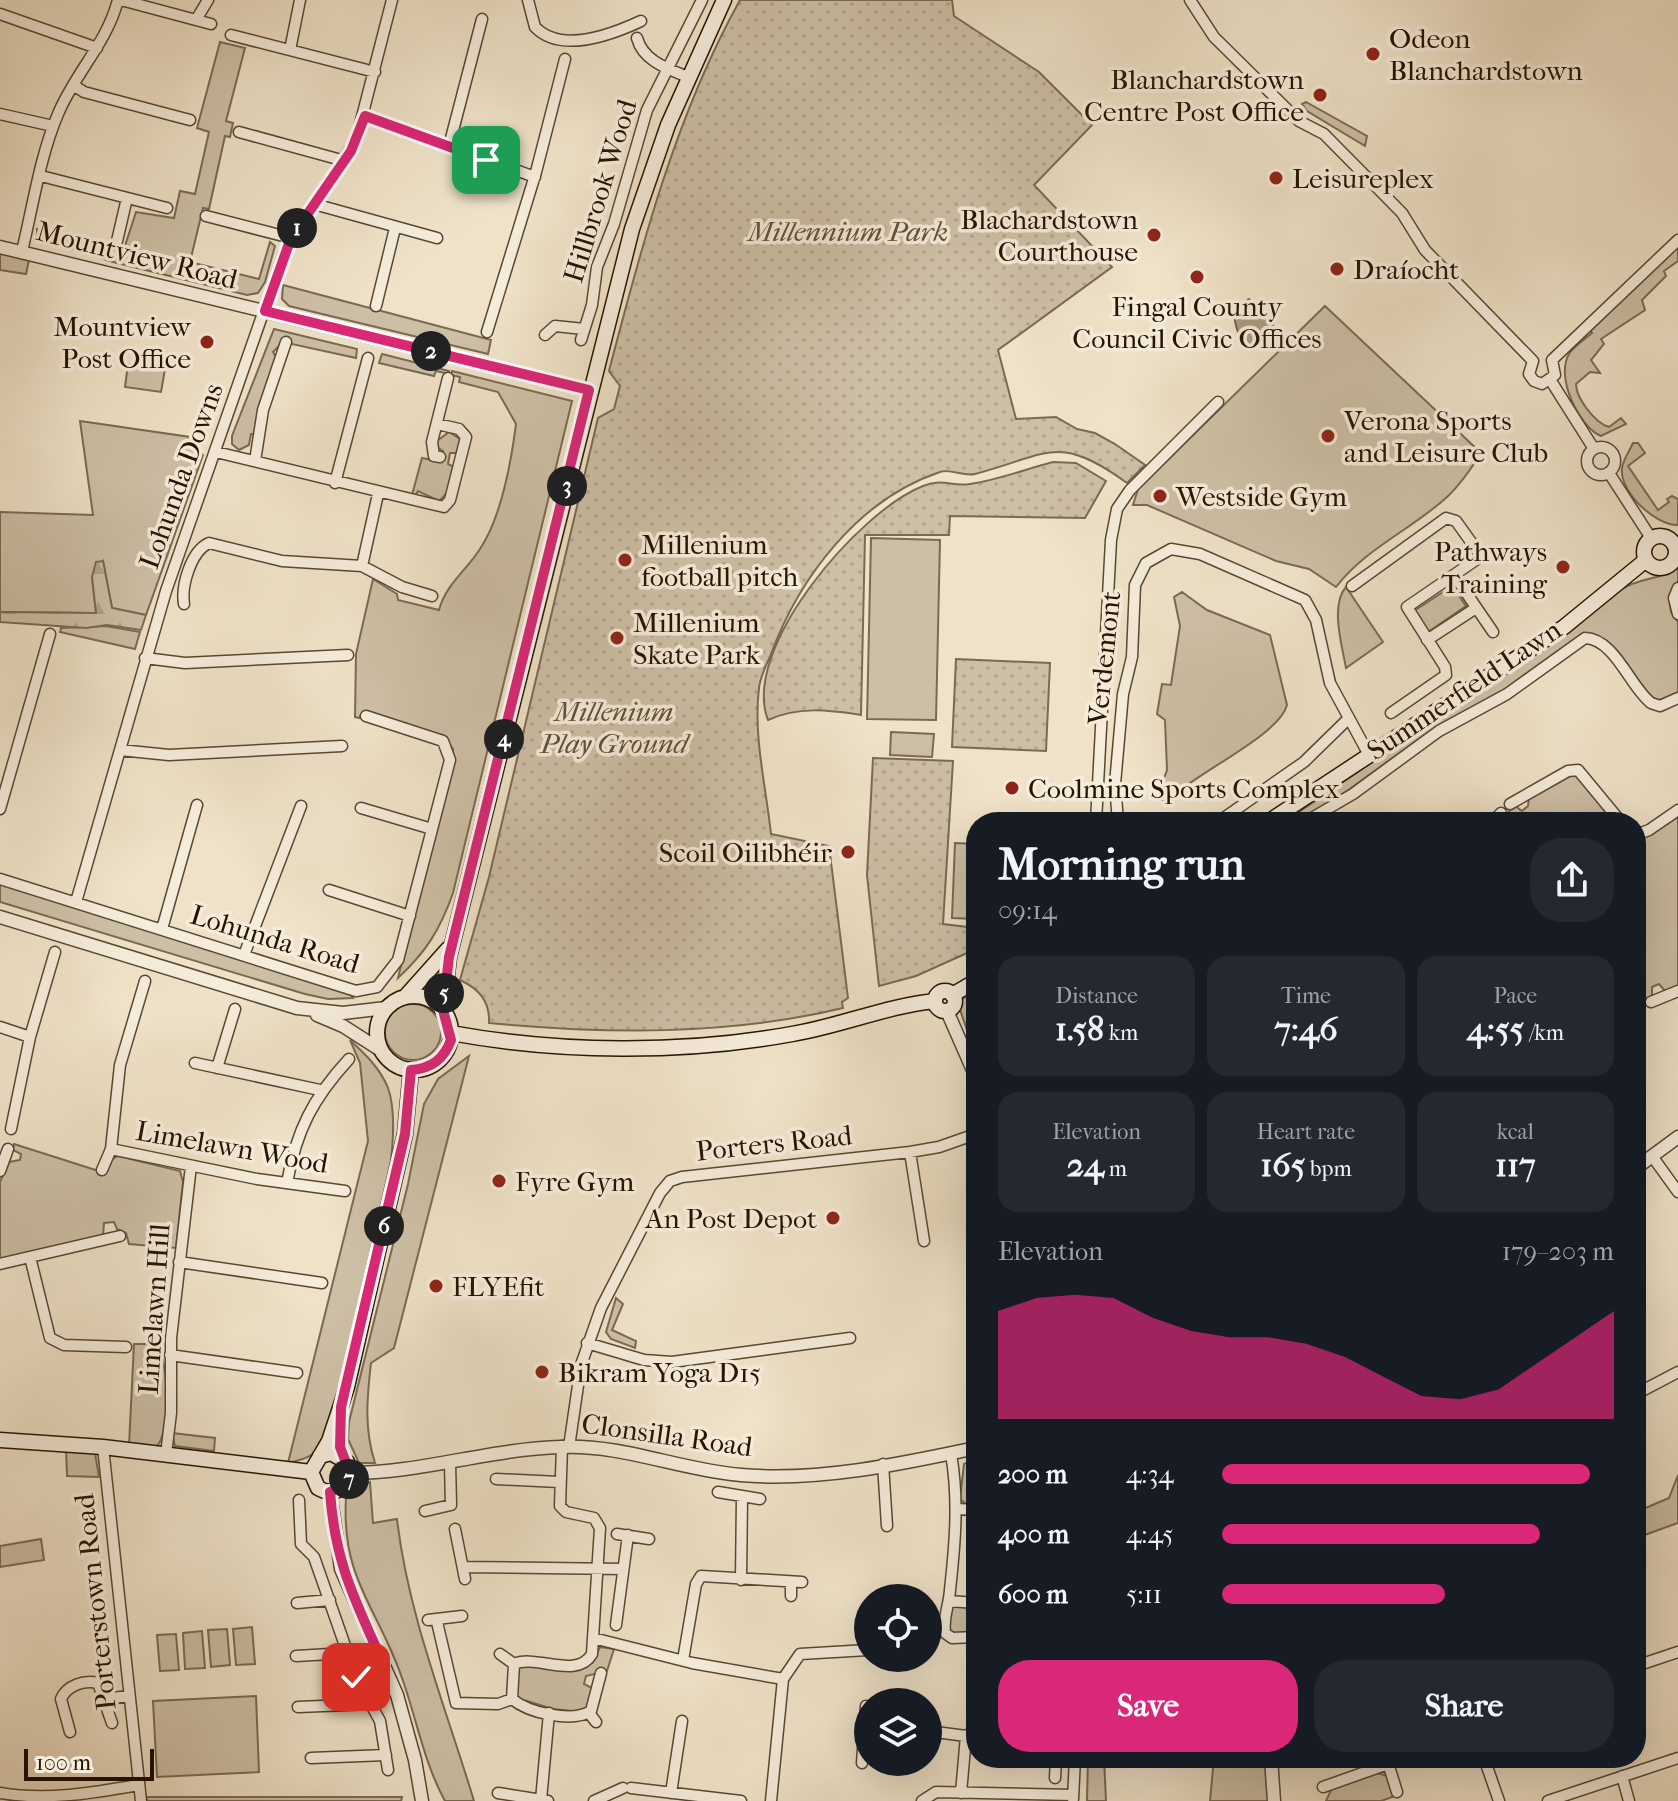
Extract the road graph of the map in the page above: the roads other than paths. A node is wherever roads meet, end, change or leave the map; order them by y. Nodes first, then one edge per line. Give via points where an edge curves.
1 (120, 0) edge
2 (208, 0) edge
3 (300, 0) edge
4 (392, 0) edge
5 (528, 0) edge
6 (724, 0) edge
7 (1190, 0) edge
8 (697, 2) edge
9 (0, 14) edge
10 (482, 19) dead end
11 (196, 20) junction
12 (641, 21) dead end
13 (211, 24) dead end
14 (231, 35) dead end
15 (637, 38) dead end
16 (97, 48) junction
17 (290, 50) junction
18 (565, 59) dead end
19 (666, 67) junction
20 (375, 72) junction
21 (688, 77) junction
22 (73, 85) junction
23 (0, 114) edge
24 (365, 116) junction
25 (190, 120) dead end
26 (53, 126) junction
27 (239, 132) dead end
28 (449, 146) junction
29 (345, 161) junction
30 (41, 176) junction
31 (535, 177) junction
32 (127, 198) junction
33 (314, 204) junction
34 (167, 208) dead end
35 (206, 216) dead end
36 (395, 228) junction
37 (291, 238) junction
38 (437, 238) dead end
39 (1678, 240) edge
40 (117, 241) dead end
41 (0, 247) edge
42 (22, 251) junction
43 (376, 306) dead end
44 (265, 311) junction
45 (487, 332) dead end
46 (545, 335) dead end
47 (286, 342) dead end
48 (368, 358) dead end
49 (1552, 360) junction
50 (1533, 361) junction
51 (448, 378) dead end
52 (1551, 381) junction
53 (589, 390) junction
54 (1218, 402) dead end
55 (437, 424) junction
56 (1594, 449) junction
57 (216, 452) junction
58 (440, 457) dead end
59 (255, 461) junction
60 (1609, 473) junction
61 (335, 483) junction
62 (378, 494) junction
63 (1651, 538) junction
64 (1676, 543) edge
65 (1646, 560) junction
66 (362, 566) junction
67 (1454, 575) junction
68 (1352, 586) dead end
69 (1678, 588) edge
70 (432, 596) dead end
71 (184, 604) dead end
72 (1476, 608) junction
73 (1678, 614) edge
74 (1493, 632) dead end
75 (50, 634) dead end
76 (1427, 640) junction
77 (348, 655) dead end
78 (145, 658) junction
79 (1678, 698) edge
80 (1391, 713) dead end
81 (366, 716) dead end
82 (1348, 719) junction
83 (342, 746) dead end
84 (120, 750) junction
85 (1369, 755) junction
86 (1510, 804) dead end
87 (197, 805) dead end
88 (301, 806) dead end
89 (361, 808) dead end
90 (0, 809) edge
91 (1678, 810) edge
92 (1097, 812) edge
93 (1117, 812) edge
94 (1232, 812) edge
95 (1283, 812) edge
96 (1322, 812) edge
97 (1613, 812) edge
98 (432, 829) junction
99 (1646, 831) edge
100 (0, 879) edge
101 (329, 890) dead end
102 (76, 902) junction
103 (410, 916) junction
104 (0, 917) edge
105 (162, 929) junction
106 (454, 938) junction
107 (55, 952) dead end
108 (244, 955) junction
109 (145, 981) dead end
110 (966, 987) edge
111 (1678, 991) edge
112 (406, 996) junction
113 (1651, 1002) dead end
114 (941, 1006) junction
115 (386, 1008) junction
116 (235, 1009) dead end
117 (443, 1010) junction
118 (307, 1011) junction
119 (0, 1027) edge
120 (451, 1033) junction
121 (30, 1037) junction
122 (382, 1051) junction
123 (966, 1057) edge
124 (349, 1059) dead end
125 (195, 1063) dead end
126 (217, 1068) junction
127 (411, 1070) junction
128 (320, 1090) junction
129 (11, 1129) dead end
130 (966, 1137) edge
131 (1678, 1137) edge
132 (8, 1149) dead end
133 (111, 1149) junction
134 (910, 1152) junction
135 (1652, 1156) junction
136 (1646, 1160) edge
137 (191, 1166) junction
138 (102, 1170) dead end
139 (0, 1171) edge
140 (287, 1183) junction
141 (345, 1191) dead end
142 (1678, 1192) edge
143 (109, 1225) dead end
144 (924, 1241) dead end
145 (30, 1257) junction
146 (179, 1262) junction
147 (0, 1264) edge
148 (322, 1283) dead end
149 (850, 1338) dead end
150 (587, 1343) junction
151 (126, 1347) dead end
152 (170, 1355) junction
153 (1678, 1372) edge
154 (297, 1373) dead end
155 (1646, 1389) edge
156 (341, 1407) junction
157 (0, 1440) edge
158 (566, 1446) junction
159 (103, 1447) junction
160 (966, 1450) edge
161 (166, 1454) junction
162 (951, 1454) junction
163 (320, 1456) junction
164 (343, 1457) junction
165 (450, 1463) junction
166 (883, 1464) junction
167 (311, 1472) junction
168 (350, 1473) junction
169 (500, 1476) dead end
170 (559, 1482) junction
171 (330, 1492) junction
172 (718, 1492) dead end
173 (742, 1497) junction
174 (760, 1499) dead end
175 (299, 1500) dead end
176 (957, 1509) junction
177 (966, 1509) edge
178 (425, 1511) dead end
179 (887, 1526) dead end
180 (455, 1529) dead end
181 (649, 1539) dead end
182 (464, 1567) junction
183 (597, 1567) junction
184 (623, 1569) junction
185 (465, 1579) dead end
186 (741, 1580) junction
187 (791, 1596) dead end
188 (330, 1600) junction
189 (949, 1601) junction
190 (966, 1602) edge
191 (297, 1603) dead end
192 (632, 1615) dead end
193 (462, 1616) dead end
194 (966, 1637) edge
195 (593, 1638) junction
196 (854, 1651) edge
197 (1678, 1652) edge
198 (347, 1653) junction
199 (500, 1654) dead end
200 (296, 1656) dead end
201 (1646, 1659) edge
202 (683, 1660) junction
203 (383, 1663) junction
204 (514, 1664) junction
205 (356, 1677) junction
206 (596, 1678) dead end
207 (783, 1679) junction
208 (129, 1696) junction
209 (104, 1699) junction
210 (512, 1699) junction
211 (371, 1704) junction
212 (298, 1707) dead end
213 (549, 1713) junction
214 (682, 1721) dead end
215 (112, 1723) dead end
216 (70, 1732) dead end
217 (942, 1732) edge
218 (966, 1733) edge
219 (386, 1755) junction
220 (311, 1758) dead end
221 (1678, 1758) edge
222 (966, 1763) edge
223 (1056, 1768) edge
224 (1074, 1768) edge
225 (1272, 1768) edge
226 (1370, 1768) edge
227 (1389, 1768) edge
228 (1487, 1768) edge
229 (388, 1770) dead end
230 (1622, 1776) junction
231 (1055, 1778) dead end
232 (138, 1785) junction
233 (1323, 1787) dead end
234 (1397, 1792) dead end
235 (0, 1793) edge
236 (498, 1793) dead end
237 (671, 1793) junction
238 (961, 1793) junction
239 (1073, 1798) edge
240 (541, 1800) edge
241 (141, 1801) edge
242 (422, 1801) edge
243 (548, 1801) edge
244 (594, 1801) edge
245 (741, 1801) edge
246 (771, 1801) edge
247 (922, 1801) edge
248 (1274, 1801) edge
249 (1499, 1801) edge
250 (1548, 1801) edge
251 (1629, 1801) edge

1 - 11 street
1 - 16 street
2 - 11 street
3 - 17 street
4 - 20 street, Lohunda Downs
5 - 12 street via 535,27 557,41 576,41
6 - 21 main road
7 - 50 street via 1214,37 1299,121 1320,130 1402,213 1425,250
8 - 19 street, Hillbrook Wood
9 - 16 street
10 - 28 street
11 - 13 street
14 - 17 street
15 - 19 street via 644,52
16 - 22 street
17 - 20 street
18 - 31 street
19 - 21 street
19 - 46 street, Hillbrook Wood via 597,267 582,335 555,326
20 - 24 street, Lohunda Downs
21 - 53 main road via 635,220
22 - 25 street
22 - 26 street
23 - 26 street
24 - 28 street
24 - 29 street, Lohunda Downs
26 - 30 street
27 - 29 street
28 - 31 street
29 - 33 street, Lohunda Downs
30 - 32 street
30 - 42 street
31 - 45 street
32 - 34 street
32 - 40 street
33 - 36 street
33 - 37 street, Lohunda Downs
35 - 37 street
36 - 38 street
36 - 43 street
37 - 44 street, Lohunda Downs
39 - 49 street
41 - 42 street, Mountview Road
42 - 44 street, Mountview Road
44 - 53 street, Mountview Road
44 - 57 street, Lohunda Downs
47 - 59 street via 278,353 263,410
48 - 61 street
49 - 50 street
49 - 52 street via 1556,371
50 - 52 street via 1531,378
51 - 55 street
52 - 56 street
53 - 106 main road
54 - 92 street via 1141,477 1117,509
55 - 58 street via 433,450
55 - 62 street via 459,429 466,437 450,500 439,508
56 - 60 street via 1612,452 1615,464
56 - 60 street via 1587,458 1589,467 1599,475
57 - 59 street
57 - 78 street, Lohunda Downs
59 - 61 street
60 - 63 street
61 - 62 street
62 - 66 street
63 - 64 main road
63 - 65 main road via 1645,546
64 - 65 main road via 1676,554 1666,567
65 - 85 main road via 1564,627
66 - 70 street
66 - 71 street via 282,561 209,543 201,548 182,594
67 - 68 street via 1484,555 1456,521 1446,518
67 - 72 street
67 - 76 street via 1407,607
69 - 73 street
72 - 74 street
72 - 76 street
75 - 90 street
76 - 80 street via 1446,675
77 - 78 street via 189,663
78 - 84 street, Lohunda Downs
79 - 96 street, Summerfield Lawn via 1660,706 1649,702 1613,655 1585,638 1511,692 1431,736
81 - 98 street, Lohunda Road via 443,741 450,760
82 - 85 street, Verdemont
82 - 93 street, Verdemont via 1326,673 1316,620 1305,600 1193,551 1158,554 1142,568 1135,585 1132,657 1123,694 1115,784
82 - 94 street via 1304,762
83 - 84 street via 169,755
84 - 102 street, Lohunda Downs
85 - 95 main road
86 - 97 street via 1578,770
87 - 105 street
88 - 108 street
89 - 98 street
91 - 99 street
98 - 103 street, Lohunda Road
100 - 102 street, Lohunda Road
101 - 103 street
102 - 105 street, Lohunda Road
103 - 108 street, Lohunda Road via 389,977 366,991
104 - 118 street
105 - 108 street, Lohunda Road
106 - 112 main road via 438,964
106 - 117 main road
107 - 121 street
109 - 133 street via 118,1073
110 - 114 main road via 952,995 943,991
111 - 113 street
112 - 115 main road
112 - 117 main road via 427,998
114 - 120 main road via 726,1043 592,1046
114 - 123 street
115 - 118 street
115 - 122 main road via 377,1028
116 - 126 street
117 - 120 main road
118 - 122 street
119 - 121 street
120 - 127 main road via 441,1059
121 - 129 street
122 - 127 main road via 389,1061
124 - 128 street
125 - 126 street
126 - 128 street
127 - 156 main road via 405,1134
128 - 140 street via 295,1145
130 - 134 street, Porters Road
131 - 135 street
132 - 139 street
133 - 137 street, Limelawn Wood
133 - 138 street
134 - 144 street
134 - 150 street, Porters Road via 670,1181 622,1265
135 - 136 street
135 - 142 street
137 - 140 street, Limelawn Wood
137 - 146 street, Limelawn Hill
140 - 141 street, Limelawn Wood
143 - 145 street via 116,1236
145 - 147 street
145 - 151 street via 50,1338 64,1345
146 - 148 street
146 - 152 street, Limelawn Hill
149 - 150 street via 672,1362 644,1360
150 - 158 street, Porters Road
152 - 154 street
152 - 161 street, Limelawn Hill via 172,1410
153 - 155 street
156 - 163 main road
156 - 164 main road
157 - 159 main road
158 - 165 street, Clonsilla Road
158 - 166 street, Clonsilla Road via 741,1475 795,1475
158 - 170 street, Porters Road
159 - 161 main road
159 - 208 street, Porterstown Road
160 - 162 street, Clonsilla Road
161 - 167 main road
162 - 166 street, Clonsilla Road
162 - 176 street
163 - 164 main road
163 - 167 main road
164 - 168 main road
165 - 168 street, Clonsilla Road
165 - 178 street via 451,1505
166 - 179 street
167 - 171 main road via 318,1488
168 - 171 main road via 346,1485
169 - 170 street
170 - 183 street via 562,1510 589,1516 599,1525
171 - 203 street via 341,1569
172 - 173 street
173 - 174 street
173 - 186 street
175 - 188 street via 301,1544 314,1557
176 - 177 street
176 - 189 street
180 - 182 street
181 - 184 street via 622,1534
182 - 183 street
182 - 185 street
183 - 184 street
183 - 195 street
184 - 192 street via 617,1619
186 - 187 street via 796,1582
186 - 202 street via 699,1578
188 - 191 street
188 - 198 street
189 - 190 street
189 - 194 street via 943,1615 945,1635
193 - 210 street via 433,1621 456,1703
195 - 202 street
195 - 204 street via 592,1654 583,1663
196 - 207 street via 800,1654
197 - 201 street
198 - 200 street
198 - 205 street
199 - 204 street
202 - 207 street
203 - 205 street
203 - 242 street via 410,1742
204 - 210 street
205 - 211 street
206 - 213 street via 592,1717
207 - 246 street
208 - 209 street
208 - 232 street, Porterstown Road
209 - 215 street
209 - 216 street via 93,1681 67,1689 61,1699
210 - 213 street
211 - 212 street
211 - 219 street
213 - 240 street
214 - 237 street
217 - 218 street
219 - 220 street
219 - 229 street
221 - 230 street
222 - 238 street
223 - 231 street
224 - 239 street
225 - 248 street
226 - 233 street
227 - 234 street
228 - 249 street
230 - 250 street
230 - 251 street
232 - 235 street via 28,1799
232 - 241 street, Porterstown Road
236 - 240 street
237 - 244 street via 627,1788
237 - 245 street
238 - 239 street
238 - 247 street via 936,1792
240 - 243 street

